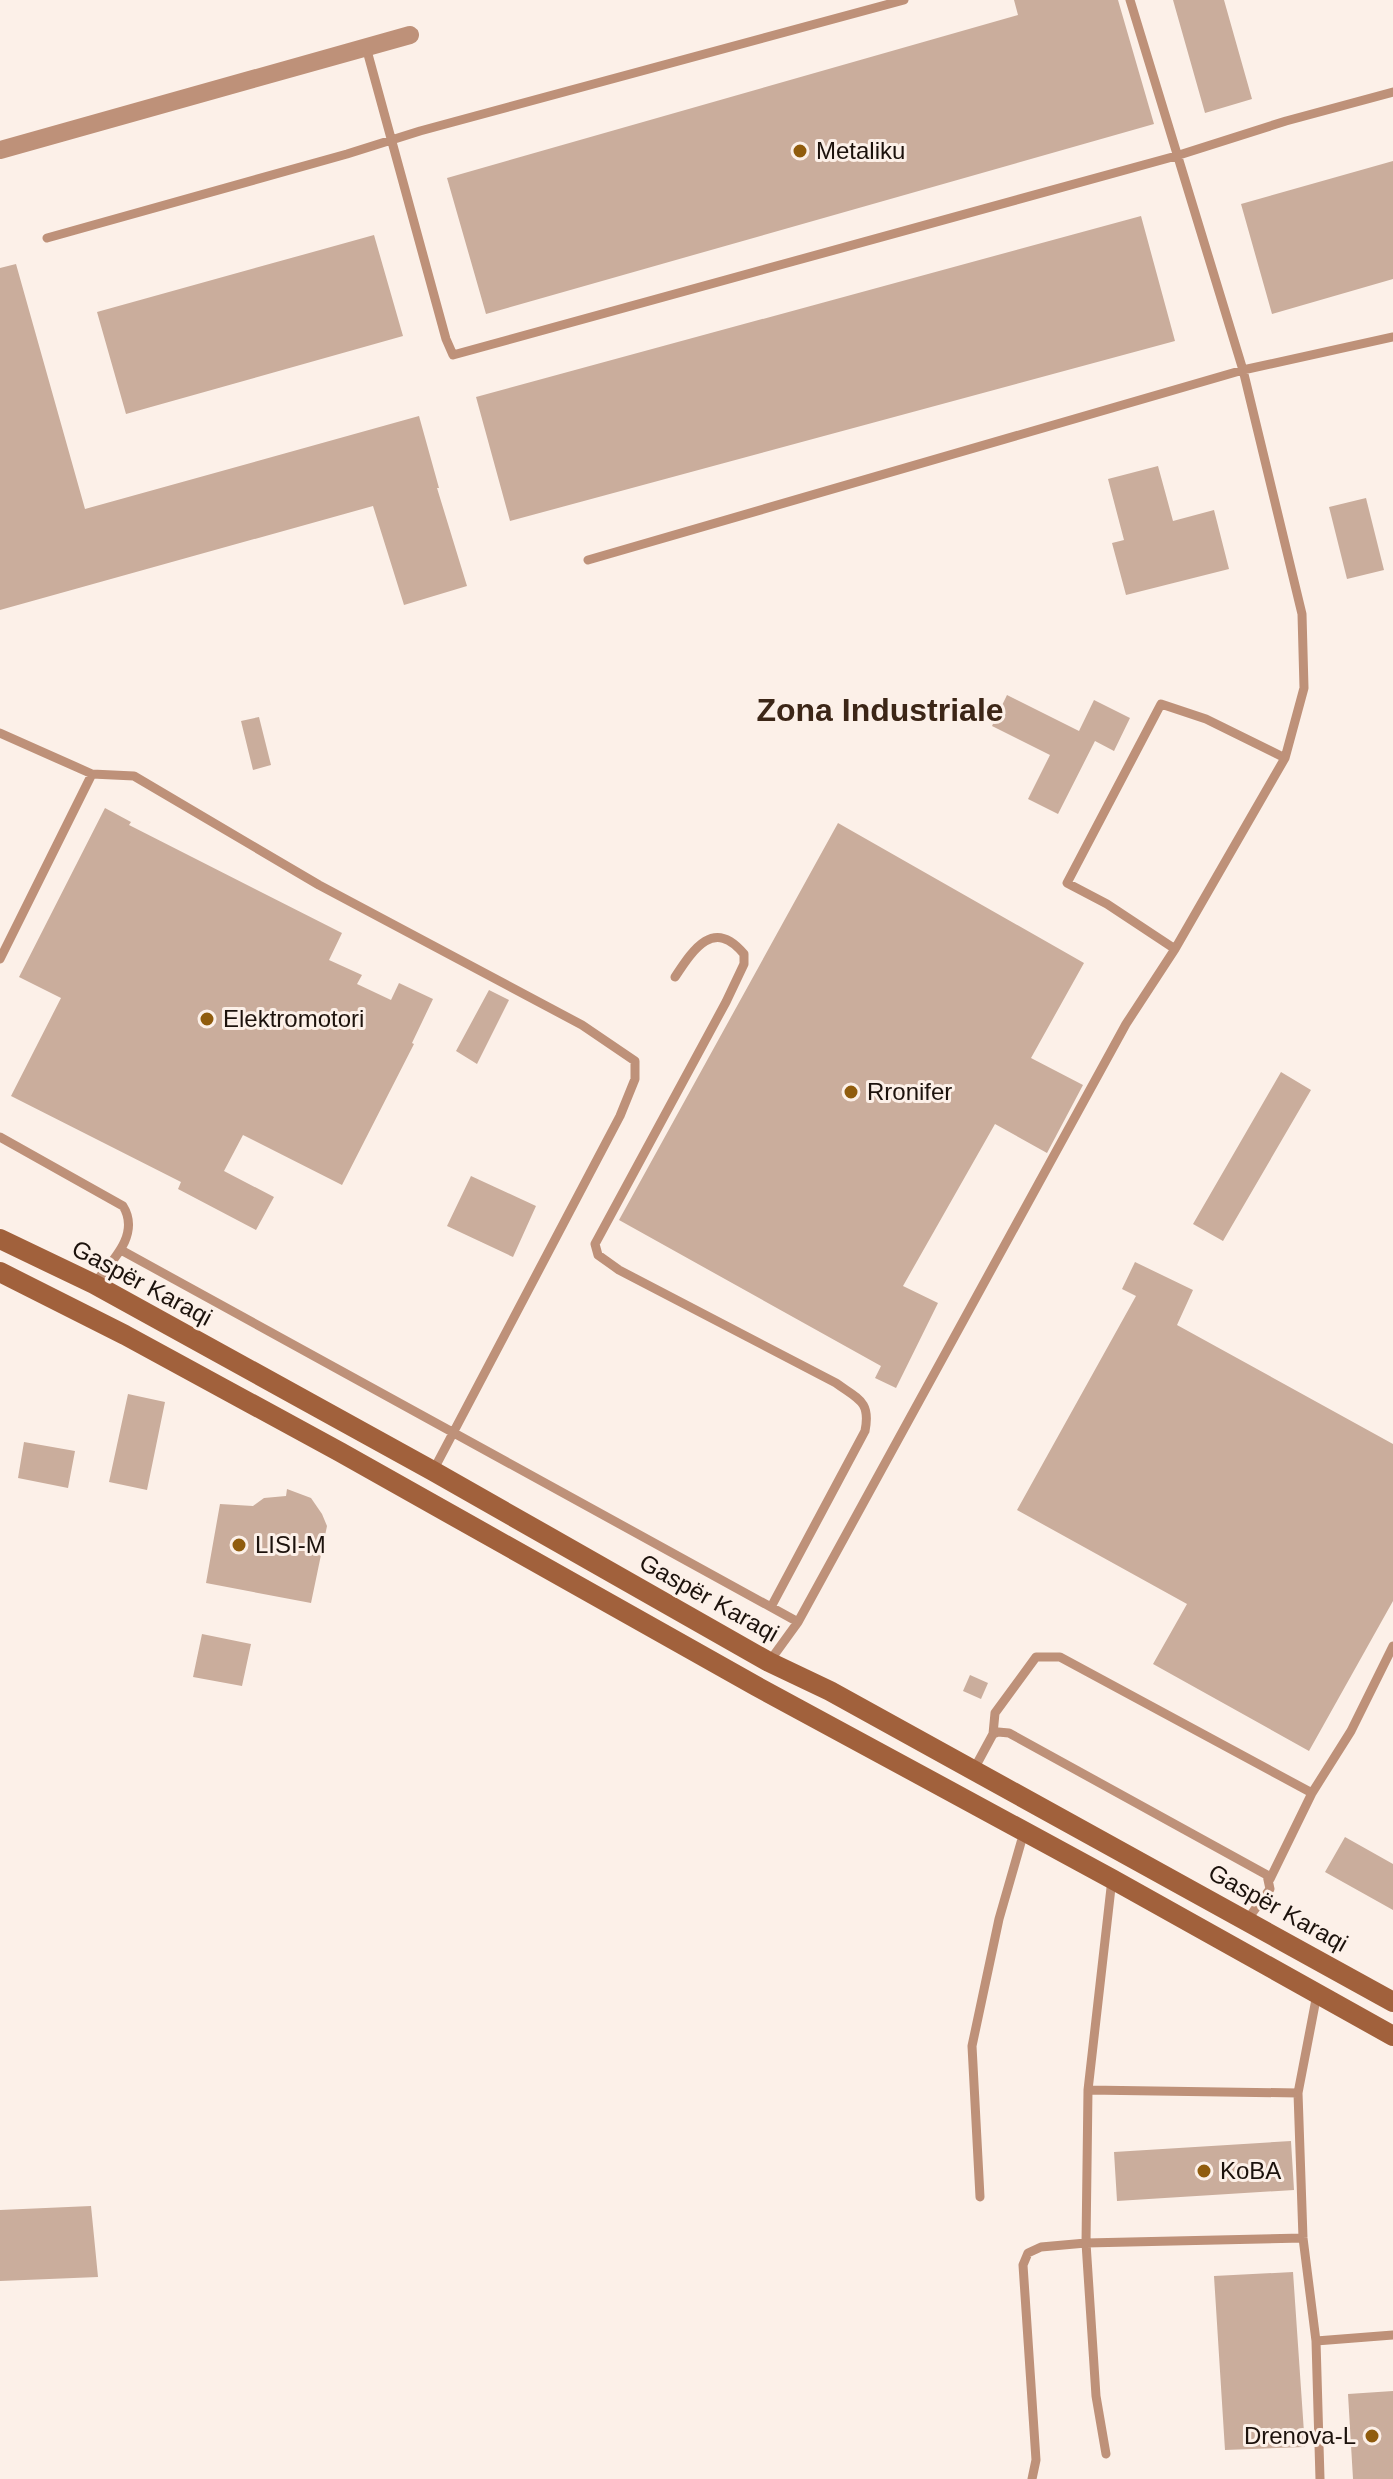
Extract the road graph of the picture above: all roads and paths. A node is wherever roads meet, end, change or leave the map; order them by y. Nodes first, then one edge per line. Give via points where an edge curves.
1 (904, 0) edge
2 (1130, 0) edge
3 (410, 35) dead end
4 (366, 47) junction
5 (1393, 92) edge
6 (393, 139) junction
7 (0, 150) edge
8 (1176, 156) junction
9 (47, 238) dead end
10 (1393, 337) edge
11 (1243, 370) junction
12 (588, 560) dead end
13 (0, 733) edge
14 (1285, 758) junction
15 (92, 774) junction
16 (1175, 949) junction
17 (0, 959) edge
18 (675, 977) dead end
19 (0, 1137) edge
20 (0, 1239) edge
21 (121, 1250) junction
22 (0, 1272) edge
23 (94, 1284) junction
24 (452, 1431) junction
25 (433, 1471) junction
26 (771, 1607) junction
27 (798, 1622) junction
28 (1393, 1646) edge
29 (769, 1662) junction
30 (993, 1734) junction
31 (973, 1771) junction
32 (1312, 1793) junction
33 (1024, 1832) junction
34 (1112, 1879) junction
35 (1270, 1879) junction
36 (1247, 1920) junction
37 (1317, 1994) junction
38 (1393, 2002) edge
39 (1393, 2036) edge
40 (1088, 2090) junction
41 (1298, 2093) junction
42 (980, 2197) dead end
43 (1303, 2238) junction
44 (1086, 2243) junction
45 (1393, 2335) edge
46 (1316, 2341) junction
47 (1106, 2454) dead end
48 (1032, 2479) edge
49 (1320, 2479) edge

1 - 6 lane
2 - 8 lane
3 - 4 street
4 - 6 lane
4 - 7 street
5 - 8 lane
6 - 8 lane via 453,355
6 - 9 lane
8 - 11 lane
10 - 11 lane
11 - 12 lane
11 - 14 lane via 1302,614 1304,688
13 - 15 lane
14 - 16 lane
14 - 16 lane via 1206,719 1161,704 1067,883
15 - 17 lane
15 - 24 lane via 134,776 319,885 582,1025 635,1061 635,1079 620,1116
16 - 27 lane via 1126,1024
18 - 26 lane via 707,940 727,938 744,954 726,1002 595,1244 598,1255 836,1383 864,1403 868,1415 865,1431
19 - 21 lane via 123,1206 130,1222
20 - 23 main road, Gaspër Karaqi
21 - 23 lane
21 - 24 lane
22 - 33 main road via 327,1444
23 - 25 main road, Gaspër Karaqi
24 - 25 lane
24 - 26 lane
25 - 29 main road, Gaspër Karaqi
26 - 27 lane
27 - 29 lane
28 - 32 lane via 1351,1731
29 - 31 main road, Gaspër Karaqi
30 - 31 lane
30 - 32 lane via 995,1713 1036,1657 1060,1657
30 - 35 lane via 1009,1733
31 - 36 main road, Gaspër Karaqi
32 - 35 lane
33 - 34 main road
33 - 42 lane via 972,2046
34 - 37 main road
34 - 40 lane
35 - 36 lane via 1270,1889
36 - 38 main road, Gaspër Karaqi
37 - 39 main road
37 - 41 lane
40 - 41 lane
40 - 44 lane
41 - 43 lane
43 - 44 lane
43 - 46 lane
44 - 47 lane via 1096,2396
44 - 48 lane via 1041,2247 1028,2253 1023,2265 1036,2460
45 - 46 lane
46 - 49 lane

